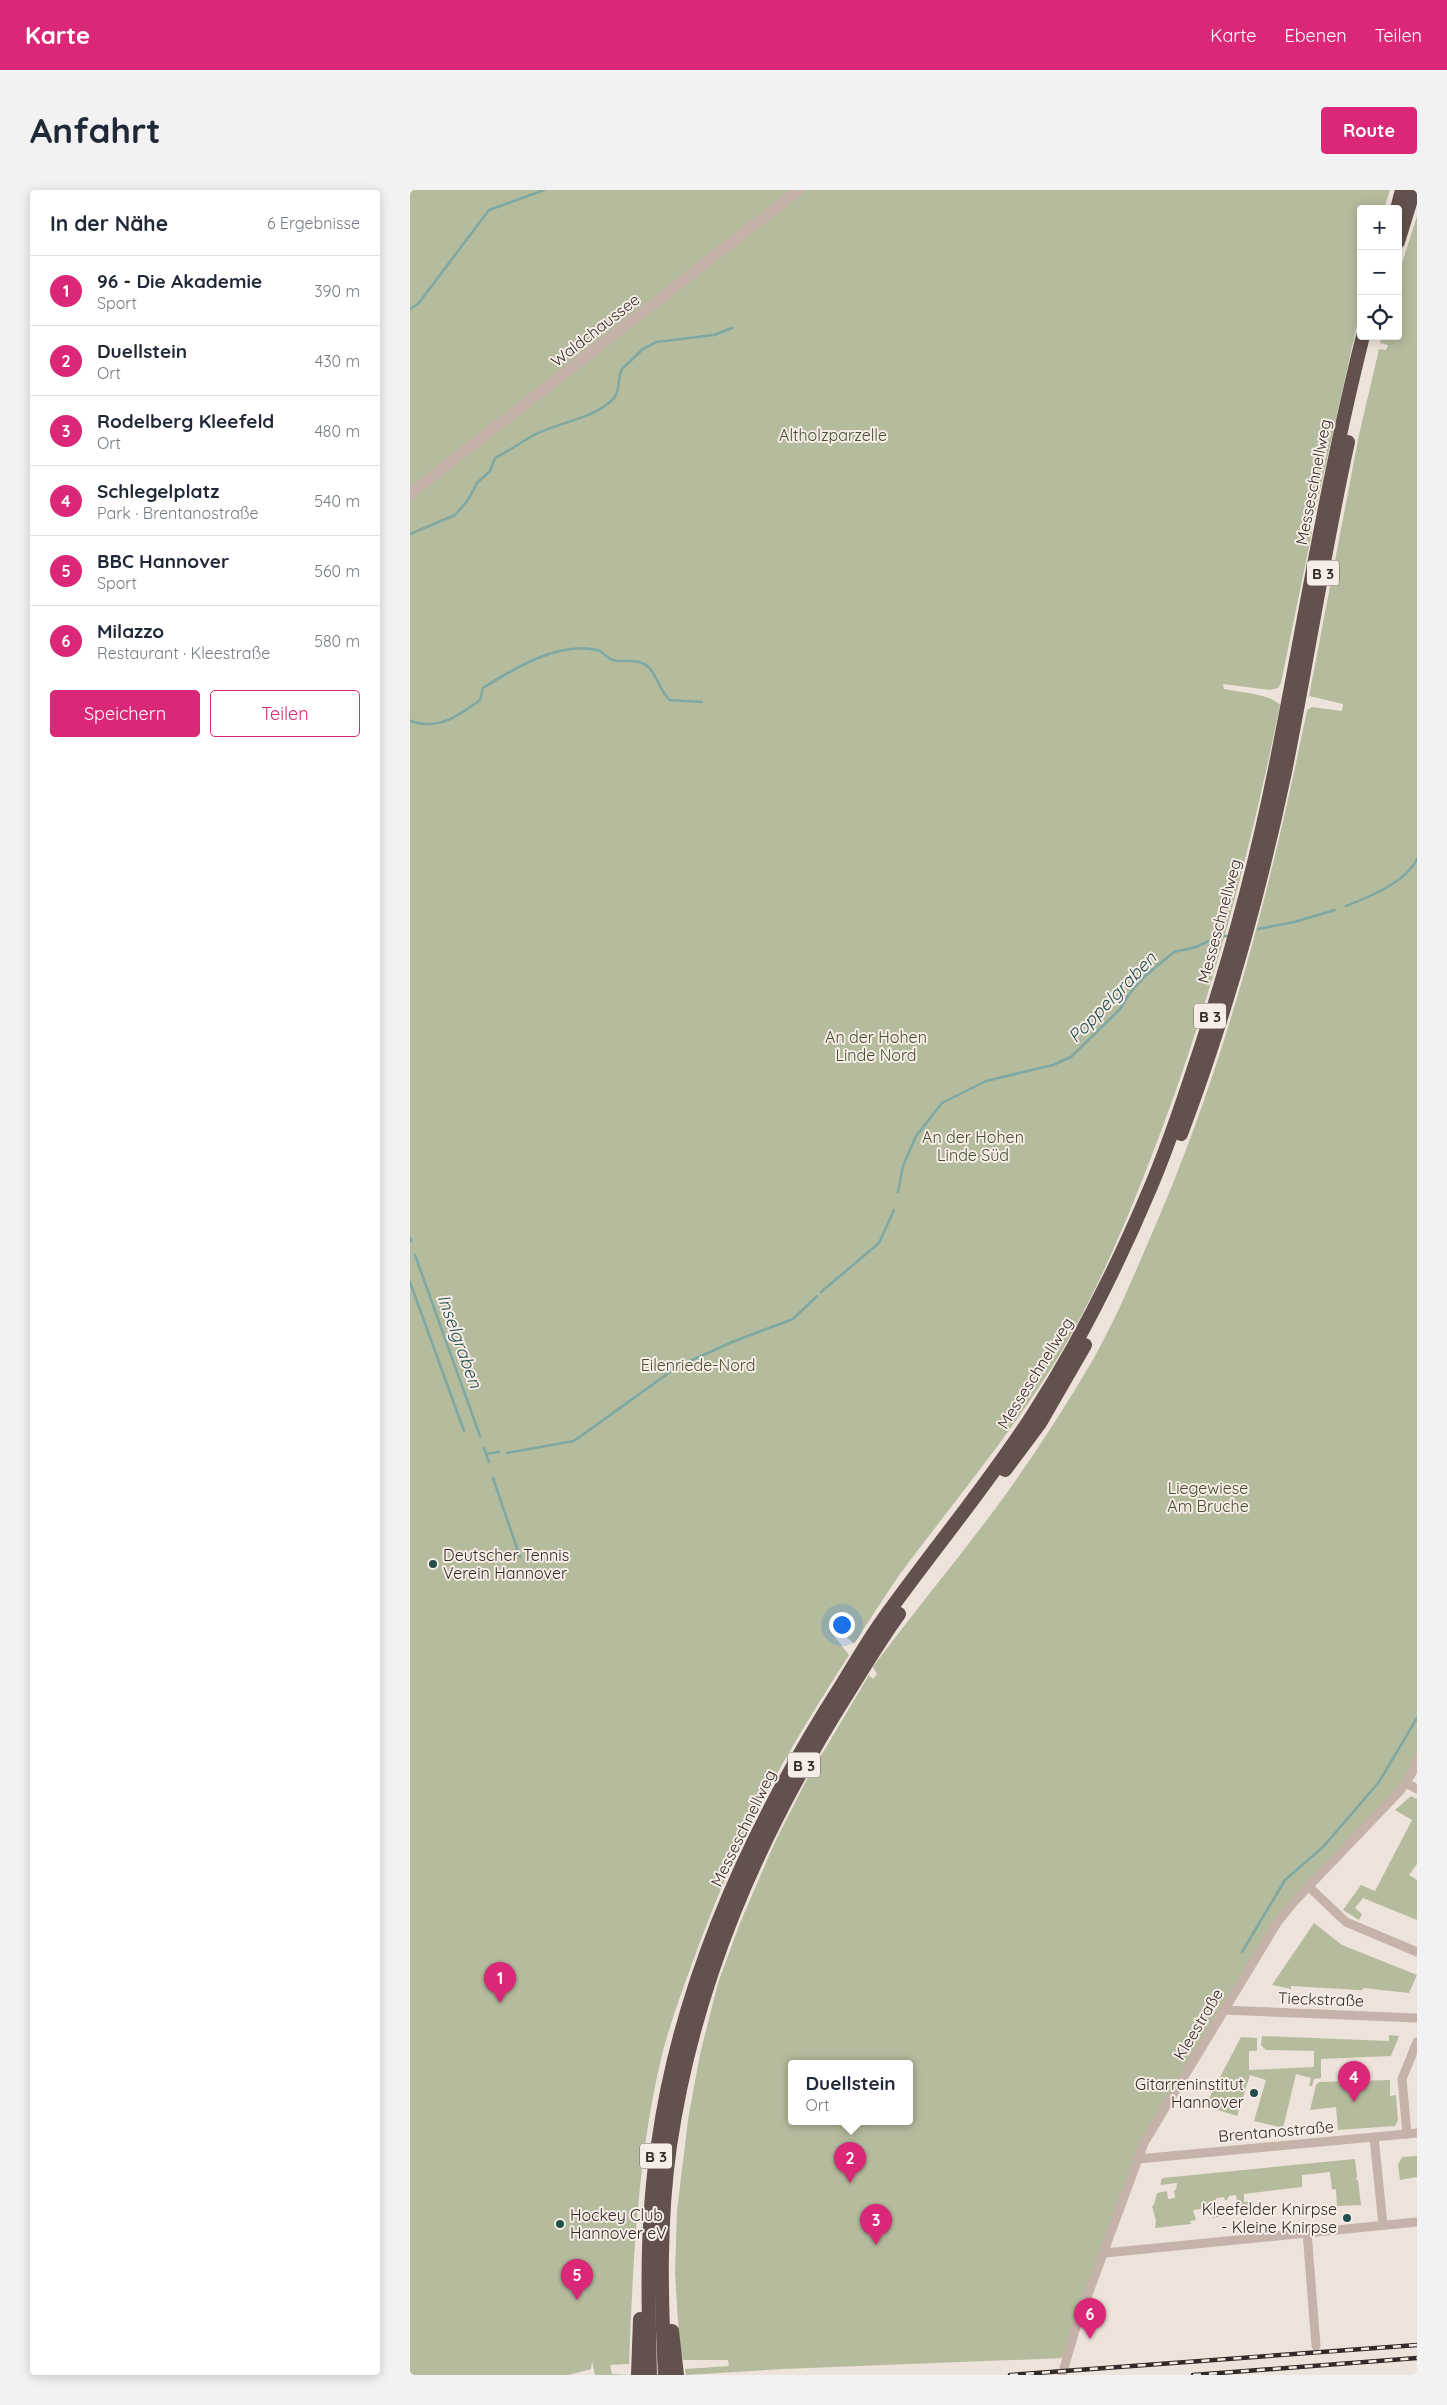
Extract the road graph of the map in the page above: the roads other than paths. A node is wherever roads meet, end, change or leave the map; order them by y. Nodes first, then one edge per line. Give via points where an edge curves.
1 (799, 190) edge
2 (1402, 190) edge
3 (1414, 190) edge
4 (1398, 205) edge
5 (1402, 229) edge
6 (1362, 340) edge
7 (1371, 340) edge
8 (410, 494) edge
9 (1417, 1757) edge
10 (1406, 1783) junction
11 (1417, 1789) edge
12 (1308, 1886) junction
13 (1417, 1952) edge
14 (1224, 2010) junction
15 (1417, 2018) edge
16 (1417, 2042) edge
17 (1412, 2134) edge
18 (1374, 2137) junction
19 (1138, 2159) junction
20 (1417, 2222) edge
21 (1383, 2225) junction
22 (1307, 2232) junction
23 (662, 2238) junction
24 (1105, 2253) junction
25 (648, 2286) junction
26 (1316, 2346) dead end
27 (638, 2375) edge
28 (650, 2375) edge
29 (665, 2375) edge
30 (677, 2375) edge
31 (1062, 2375) edge

1 - 8 street, Waldchaussee
2 - 4 highway
3 - 5 highway
6 - 25 highway, Messeschnellweg / B 3 via 1335,458 1257,848 1202,1044 1152,1184 1097,1306 1060,1370 1031,1418 875,1632 806,1740 744,1861 701,1968 673,2062 651,2198
7 - 23 highway, Messeschnellweg / B 3 via 1269,840 1230,987 1178,1143 1135,1247 1070,1373 1040,1423 888,1629 814,1746 754,1864 710,1972 688,2056 670,2147
9 - 10 street, Kleestraße
10 - 11 street
10 - 12 street, Kleestraße
12 - 13 street via 1346,1922
12 - 14 street, Kleestraße via 1277,1923
14 - 15 street, Tieckstraße
14 - 19 street, Kleestraße via 1144,2143
16 - 17 street via 1402,2079
17 - 18 street, Brentanostraße
18 - 19 street, Brentanostraße
18 - 21 street
19 - 24 street, Kleestraße
20 - 21 street
21 - 22 street
22 - 24 street
22 - 26 street
23 - 29 highway, Messeschnellweg / B 3
23 - 30 highway
24 - 31 street, Kleestraße
25 - 27 highway via 640,2320
25 - 28 highway, Messeschnellweg / B 3

